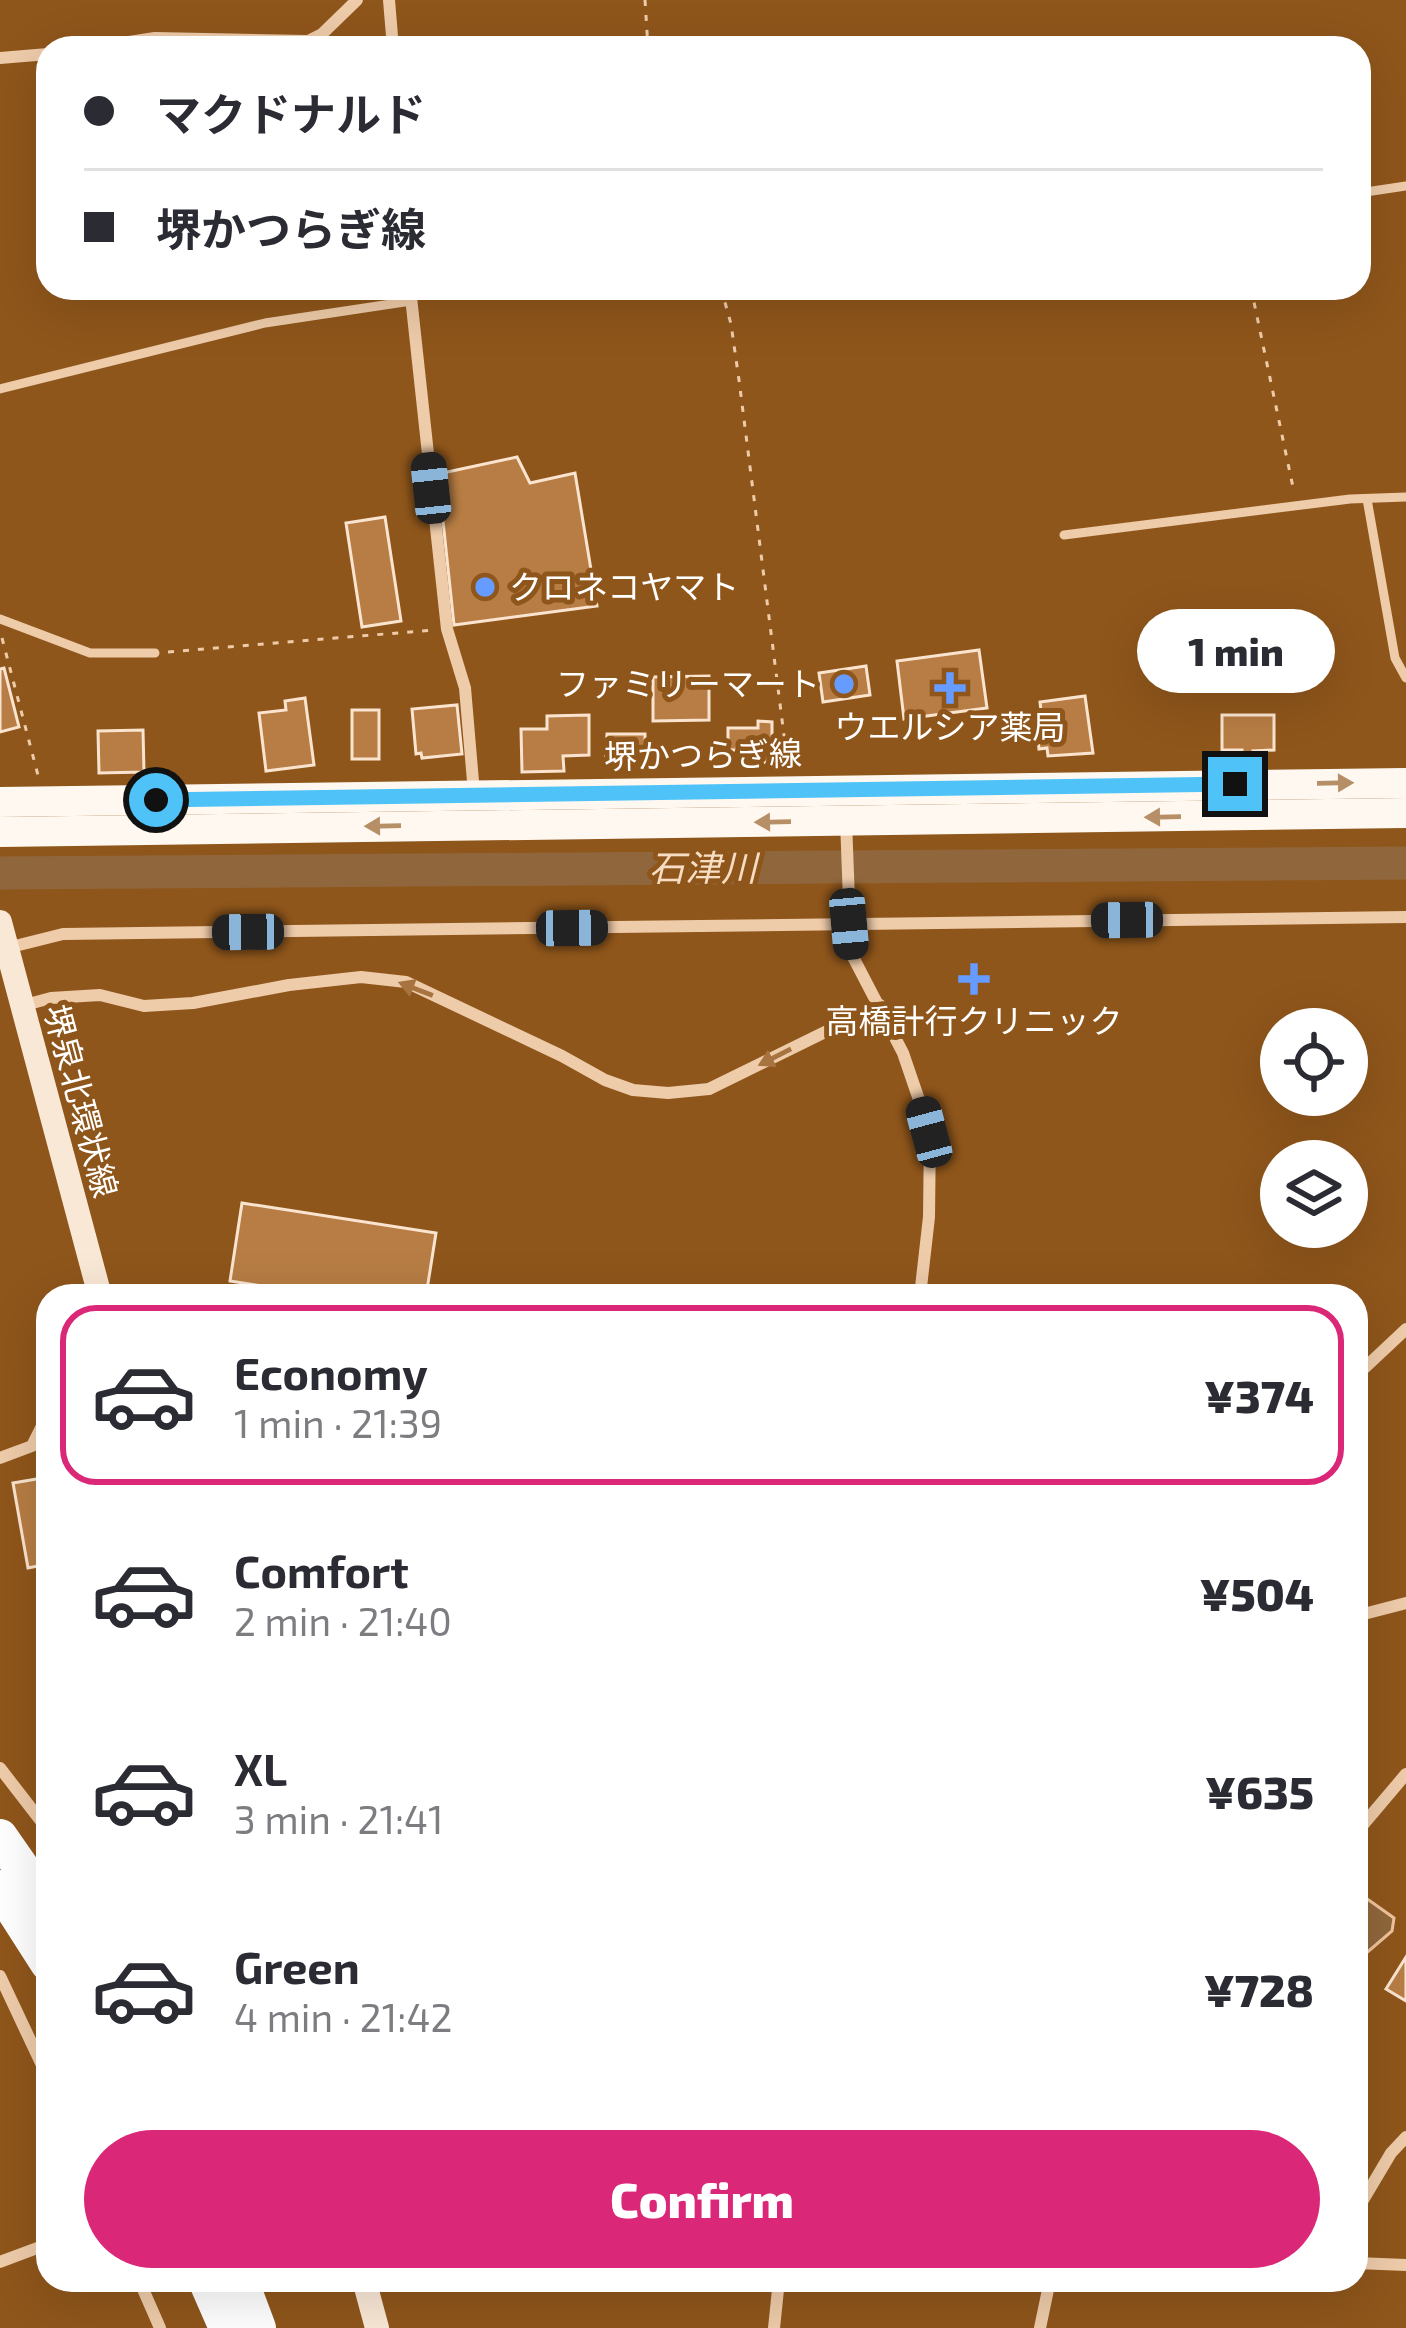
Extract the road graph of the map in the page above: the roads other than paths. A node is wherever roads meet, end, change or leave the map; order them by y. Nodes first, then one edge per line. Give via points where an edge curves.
1 (357, 0) edge
2 (389, 0) edge
3 (318, 36) edge
4 (392, 36) edge
5 (36, 55) edge
6 (0, 58) edge
7 (1406, 186) edge
8 (1371, 191) edge
9 (380, 300) edge
10 (411, 300) edge
11 (0, 389) edge
12 (1406, 497) edge
13 (1366, 499) junction
14 (1064, 535) dead end
15 (0, 619) edge
16 (155, 653) road end
17 (1406, 678) edge
18 (1406, 783) edge
19 (474, 794) junction
20 (0, 802) edge
21 (1406, 813) edge
22 (846, 818) junction
23 (0, 832) edge
24 (1406, 917) edge
25 (849, 924) junction
26 (2, 937) edge
27 (880, 1005) junction
28 (21, 1006) junction
29 (97, 1284) edge
30 (921, 1284) edge
31 (1406, 1329) edge
32 (1368, 1365) edge
33 (36, 1438) edge
34 (0, 1458) edge
35 (1406, 1603) edge
36 (1368, 1613) edge
37 (0, 1768) edge
38 (1406, 1774) edge
39 (36, 1814) edge
40 (1368, 1819) edge
41 (0, 1837) edge
42 (0, 1888) edge
43 (36, 1889) edge
44 (36, 1944) edge
45 (0, 1976) edge
46 (36, 2052) edge
47 (1406, 2137) edge
48 (1368, 2191) edge
49 (36, 2248) edge
50 (0, 2262) edge
51 (1368, 2264) edge
52 (1406, 2266) edge
53 (145, 2292) edge
54 (211, 2292) edge
55 (244, 2292) edge
56 (367, 2292) edge
57 (778, 2292) edge
58 (1048, 2292) edge
59 (160, 2328) edge
60 (226, 2328) edge
61 (258, 2328) edge
62 (377, 2328) edge
63 (774, 2328) edge
64 (1040, 2328) edge

1 - 3 street
2 - 4 street
5 - 6 street
7 - 8 lane
9 - 11 lane
10 - 19 street
12 - 13 lane
13 - 14 lane
13 - 17 lane via 1394,658
15 - 16 lane via 90,652
22 -> 18 main road, 堺かつらぎ線
19 - 20 main road, 堺かつらぎ線
19 - 22 main road, 堺かつらぎ線 via 790,790
21 -> 22 main road, 堺かつらぎ線
22 -> 23 main road, 堺かつらぎ線
22 - 25 street
24 - 25 street
25 - 26 street
25 - 27 street via 851,953
26 - 28 main road, 堺泉北環状線
27 -> 28 street via 709,1089 668,1093 605,1080 406,982 361,977 193,1003 144,1006 100,995
27 - 30 street via 929,1132
28 - 29 main road, 堺泉北環状線
31 - 32 street
33 - 34 street
35 - 36 street
37 - 39 street
38 - 40 street
41 - 43 highway
42 - 44 highway
45 - 46 street
47 - 48 street
49 - 50 street
51 - 52 street
53 - 59 street
54 - 60 highway
55 - 61 highway
56 - 62 main road
57 - 63 street
58 - 64 street

